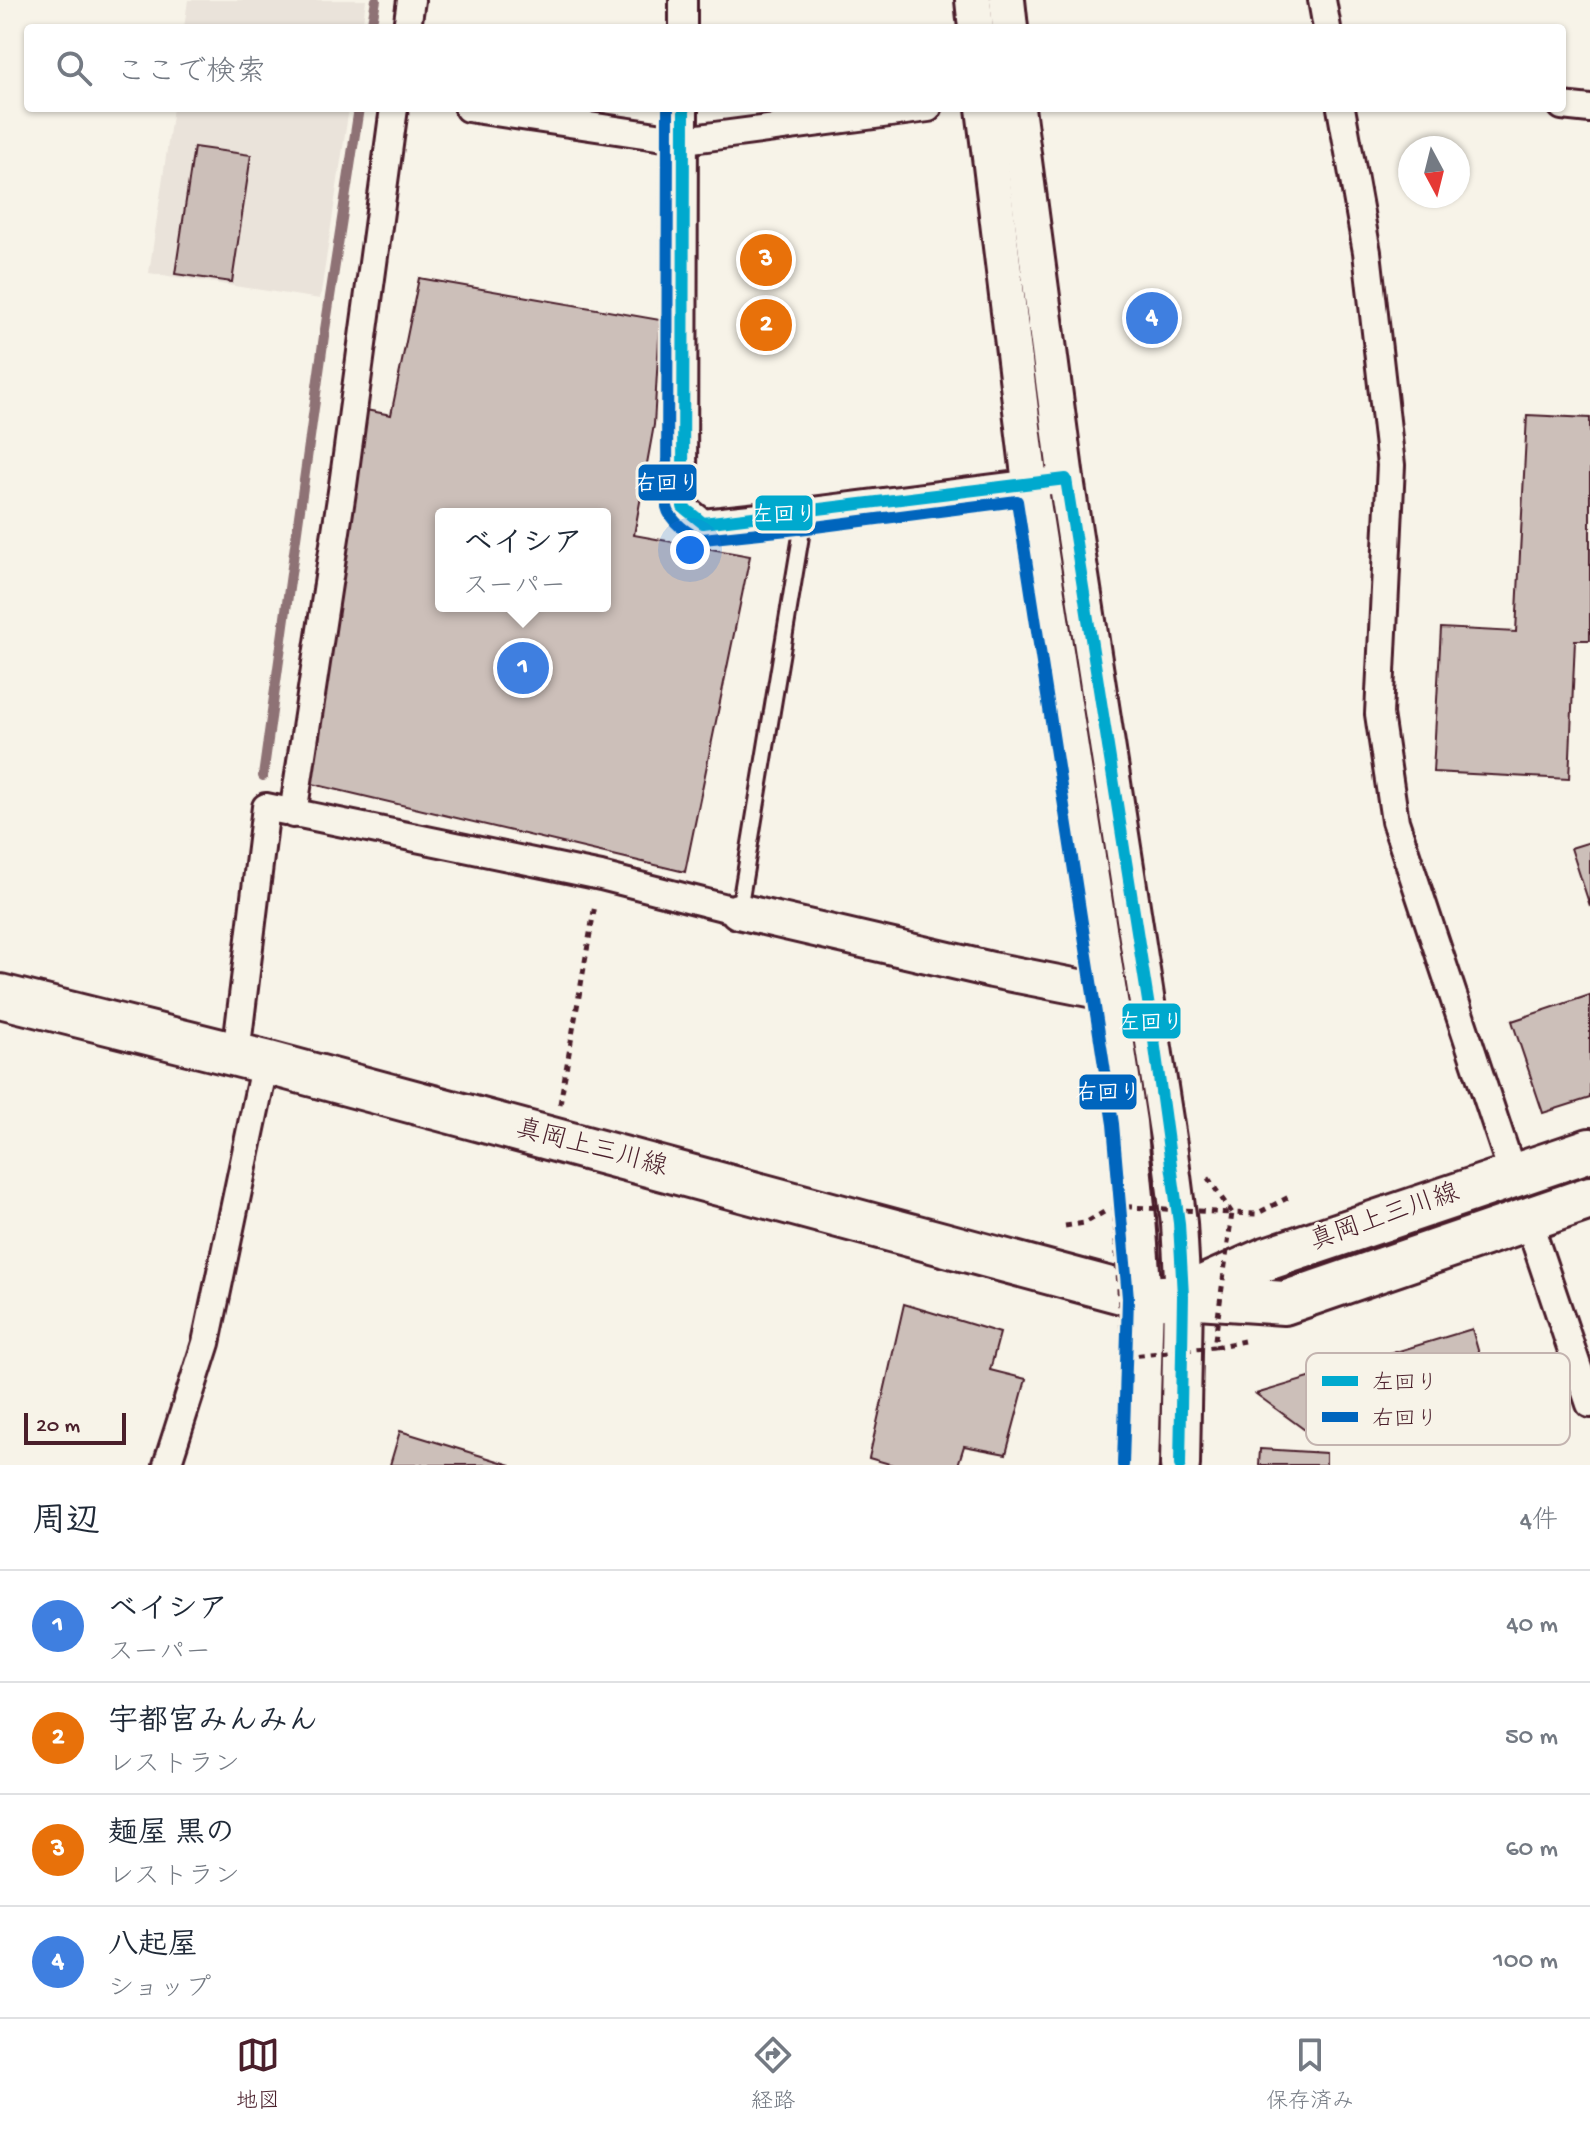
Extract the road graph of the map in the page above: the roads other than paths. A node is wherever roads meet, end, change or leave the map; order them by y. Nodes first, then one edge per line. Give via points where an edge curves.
1 (411, 0) edge
2 (683, 0) edge
3 (973, 0) edge
4 (1007, 0) edge
5 (1322, 0) edge
6 (408, 24) edge
7 (683, 24) edge
8 (976, 24) edge
9 (1010, 24) edge
10 (1326, 24) edge
11 (1566, 106) edge
12 (1590, 109) edge
13 (393, 112) edge
14 (495, 112) edge
15 (684, 112) edge
16 (898, 112) edge
17 (984, 112) edge
18 (1018, 112) edge
19 (1342, 112) edge
20 (684, 140) junction
21 (1066, 479) junction
22 (1030, 483) junction
23 (805, 512) junction
24 (293, 814) junction
25 (738, 911) junction
26 (1109, 993) junction
27 (0, 996) edge
28 (251, 1058) junction
29 (1590, 1150) edge
30 (1513, 1175) junction
31 (1590, 1198) edge
32 (1528, 1220) junction
33 (1163, 1297) junction
34 (1590, 1404) edge
35 (167, 1465) edge
36 (1139, 1465) edge
37 (1180, 1465) edge

1 - 6 street
2 - 7 street
3 - 8 street
4 - 9 street
5 - 10 street
11 - 12 street
13 - 24 street
14 - 20 street
15 - 20 street
16 - 20 street
17 - 22 street
18 - 21 street
19 - 30 street via 1367,252 1391,465 1379,714 1395,821
20 - 23 street via 683,507 703,523
21 - 22 street
21 - 33 street via 1179,1223
22 - 23 street
22 - 26 street
23 - 25 lane
24 - 25 street via 601,876
24 - 28 street via 266,807
25 - 26 street
26 - 33 street via 1138,1218
27 - 28 main road, 真岡上三川線
28 - 33 main road, 真岡上三川線
28 - 35 street via 206,1343
29 - 30 main road, 真岡上三川線
30 - 33 main road, 真岡上三川線
31 - 32 main road, 真岡上三川線
32 - 33 main road, 真岡上三川線 via 1284,1303
32 - 34 street
33 - 36 main road
33 - 37 main road

